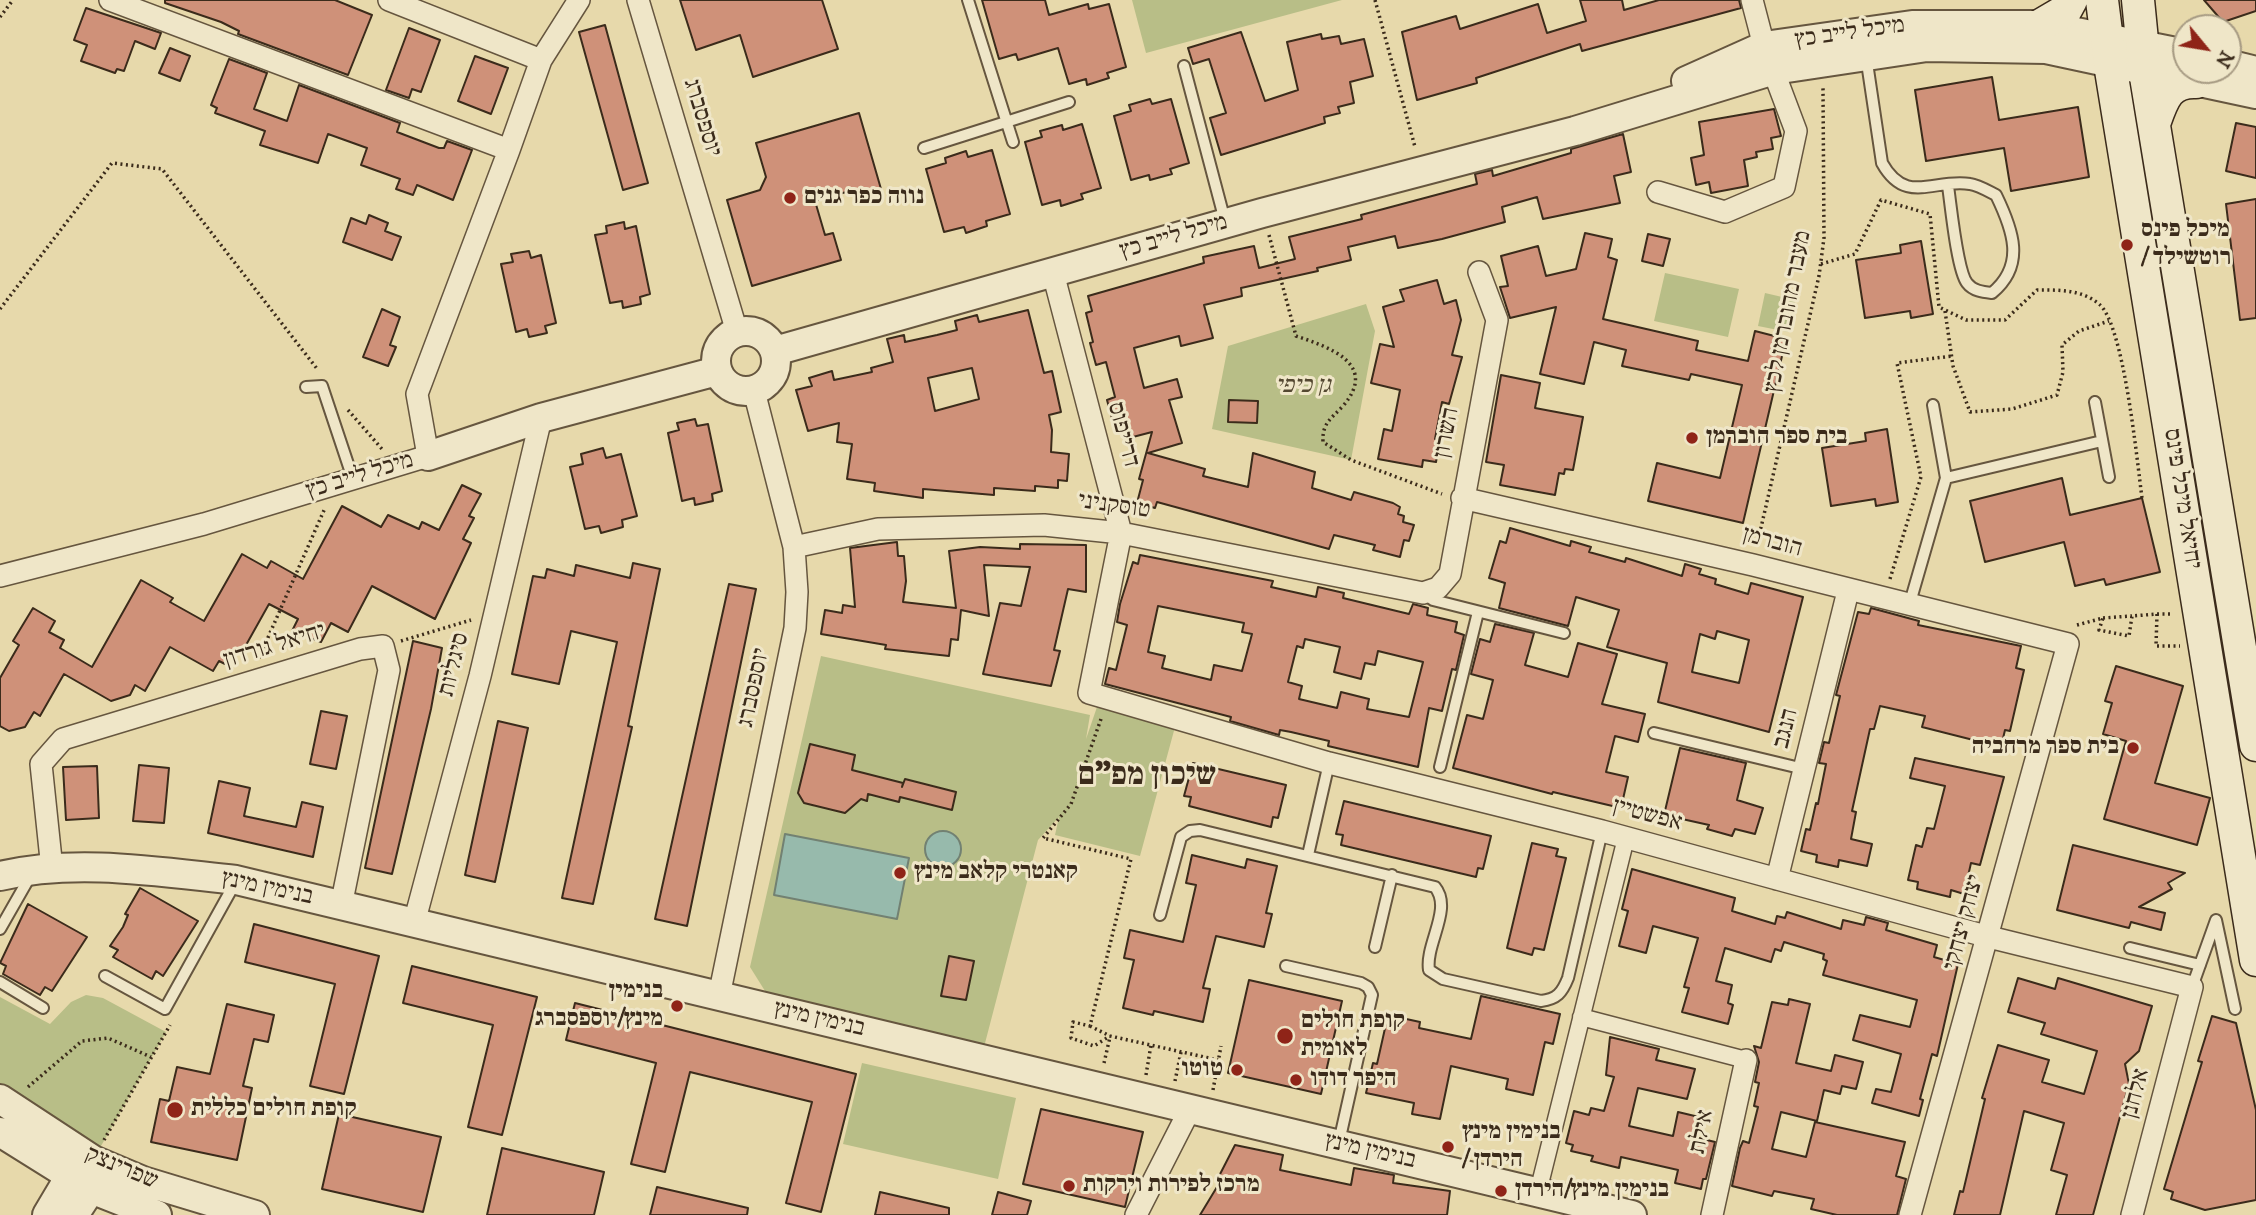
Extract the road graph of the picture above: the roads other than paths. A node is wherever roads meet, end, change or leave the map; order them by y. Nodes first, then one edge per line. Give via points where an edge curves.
1 (110, 0) edge
2 (389, 0) edge
3 (579, 0) edge
4 (638, 0) edge
5 (968, 0) edge
6 (1752, 0) edge
7 (2071, 0) edge
8 (2102, 0) edge
9 (2138, 0) edge
10 (2041, 25) junction
11 (1864, 44) junction
12 (2108, 50) junction
13 (1769, 58) junction
14 (2144, 58) junction
15 (541, 60) junction
16 (2172, 64) edge
17 (1184, 66) dead end
18 (2177, 84) edge
19 (2231, 84) edge
20 (2256, 94) edge
21 (1069, 102) dead end
22 (2155, 121) junction
23 (1006, 122) junction
24 (1013, 142) dead end
25 (924, 148) dead end
26 (509, 150) junction
27 (1948, 186) junction
28 (1658, 192) dead end
29 (1226, 224) junction
30 (1479, 272) dead end
31 (1053, 273) junction
32 (737, 332) junction
33 (775, 351) junction
34 (717, 371) junction
35 (306, 387) dead end
36 (754, 391) junction
37 (2095, 402) dead end
38 (1933, 405) dead end
39 (541, 418) junction
40 (2102, 441) junction
41 (428, 456) junction
42 (2109, 477) dead end
43 (1946, 478) junction
44 (344, 482) junction
45 (1462, 500) junction
46 (1121, 533) junction
47 (793, 547) junction
48 (0, 576) edge
49 (1848, 591) junction
50 (1423, 593) junction
51 (1909, 606) junction
52 (1478, 612) junction
53 (1564, 633) dead end
54 (2067, 645) joint
55 (1098, 696) joint
56 (1654, 733) dead end
57 (2256, 745) edge
58 (1329, 763) junction
59 (1440, 767) dead end
60 (1804, 769) junction
61 (1602, 831) junction
62 (1626, 838) junction
63 (1308, 856) junction
64 (43, 870) junction
65 (1392, 875) junction
66 (0, 876) edge
67 (1777, 879) junction
68 (236, 880) junction
69 (341, 906) junction
70 (1160, 915) dead end
71 (414, 923) junction
72 (0, 929) edge
73 (1989, 937) junction
74 (1375, 947) dead end
75 (2130, 948) dead end
76 (2256, 960) edge
77 (2200, 965) junction
78 (1286, 966) dead end
79 (105, 976) dead end
80 (0, 982) edge
81 (2192, 987) junction
82 (719, 996) junction
83 (43, 1007) dead end
84 (2235, 1009) dead end
85 (1581, 1017) junction
86 (1745, 1060) joint
87 (4, 1101) edge
88 (1190, 1109) junction
89 (0, 1132) edge
90 (1339, 1144) junction
91 (93, 1160) junction
92 (143, 1181) junction
93 (80, 1184) junction
94 (1538, 1192) junction
95 (1576, 1209) edge
96 (143, 1214) edge
97 (47, 1215) edge
98 (74, 1215) edge
99 (255, 1215) edge
100 (1136, 1215) edge
101 (1632, 1215) edge
102 (1712, 1215) edge
103 (1910, 1215) edge
104 (2132, 1215) edge

1 - 26 street
2 - 15 street
3 - 15 street
4 - 32 street, יוספסברג
5 - 23 lane
6 - 13 street
7 - 10 main road via 2065,11
8 - 12 main road, יחיאל מיכל פינס
9 - 14 main road, יחיאל מיכל פינס
10 - 11 street, מיכל לייב כץ via 1912,25
10 - 12 street, מיכל לייב כץ
11 - 12 street, מיכל לייב כץ
11 - 13 street, מיכל לייב כץ
11 - 13 street, מיכל לייב כץ via 1821,63
11 - 27 lane via 1882,163 1890,178 1909,188
12 - 14 street, מיכל לייב כץ
12 - 76 main road, יחיאל מיכל פינס
13 - 28 street via 1796,131 1784,187 1725,212
13 - 29 street, מיכל לייב כץ via 1575,131
14 - 16 street, מיכל לייב כץ
14 - 22 main road, יחיאל מיכל פינס
15 - 26 street
17 - 29 lane
18 - 22 main road via 2168,90
19 - 20 street, מיכל לייב כץ
21 - 23 lane
22 - 57 main road, יחיאל מיכל פינס
23 - 24 lane
23 - 25 lane
26 - 41 street via 417,394
27 - 27 lane via 1970,184 1996,195 2008,219 2014,265 2007,280 1992,293 1968,284 1962,271
29 - 31 street, מיכל לייב כץ
30 - 45 street, השרון via 1497,320
31 - 33 street, מיכל לייב כץ
31 - 46 street, דרייפוס
32 - 33 street via 764,336
32 - 34 street via 719,347
33 - 36 street via 775,371
34 - 36 street via 728,386
34 - 39 street, מיכל לייב כץ
35 - 44 lane via 322,386
36 - 47 street, יוספסברג
37 - 40 lane
38 - 43 lane
39 - 41 street, מיכל לייב כץ
39 - 71 street, סיגליות
40 - 42 lane
40 - 43 lane
41 - 44 street, מיכל לייב כץ
43 - 51 lane
44 - 48 street, מיכל לייב כץ via 204,524
45 - 49 street, הוברמן via 1753,565
45 - 50 street, השרון via 1450,573 1438,588
46 - 47 street, טוסקניני via 1044,525 878,529
46 - 50 street, טוסקניני
46 - 55 street, דרייפוס
47 - 82 street, יוספסברג via 795,628
49 - 51 street, הוברמן
49 - 60 street, הנגב
50 - 52 lane
51 - 54 street, הוברמן
52 - 53 lane
52 - 59 lane
54 - 73 street, יצחק יצחקי
55 - 58 street, אפשטיין
56 - 60 lane
58 - 61 street, אפשטיין
58 - 63 lane
60 - 67 street, הנגב
61 - 62 street, אפשטיין
61 - 65 lane via 1568,978 1554,999 1541,1001 1443,979 1429,970 1441,895 1435,887
62 - 67 street, אפשטיין
62 - 85 street
63 - 65 lane
63 - 70 lane via 1190,831 1181,837 1176,850
64 - 66 street, בנימין מינץ
64 - 68 street, בנימין מינץ via 127,869
64 - 69 street, יחיאל גורדון via 41,764 63,739 360,649 383,646 389,670
64 - 72 lane
65 - 74 lane
67 - 73 street, אפשטיין
68 - 69 street, בנימין מינץ
68 - 79 lane via 165,1009
69 - 71 street, בנימין מינץ
71 - 82 street, בנימין מינץ
73 - 81 street, אפשטיין
73 - 103 street, יצחק יצחקי
75 - 77 lane
77 - 81 lane
77 - 84 lane via 2216,920
78 - 90 lane via 1361,983 1372,995
80 - 83 lane
81 - 104 street, אלחנן
82 - 88 street, בנימין מינץ
85 - 86 street
85 - 94 street
86 - 102 street, אילת
87 - 91 street, שפרינצק
88 - 90 street, בנימין מינץ
88 - 100 street
89 - 93 street, שפרינצק
90 - 94 street, בנימין מינץ
91 - 92 street, שפרינצק
91 - 93 street
92 - 96 lane
92 - 99 street, שפרינצק
93 - 96 street, שפרינצק
93 - 97 street
93 - 98 street
94 - 95 street, בנימין מינץ
95 - 101 street, בנימין מינץ

